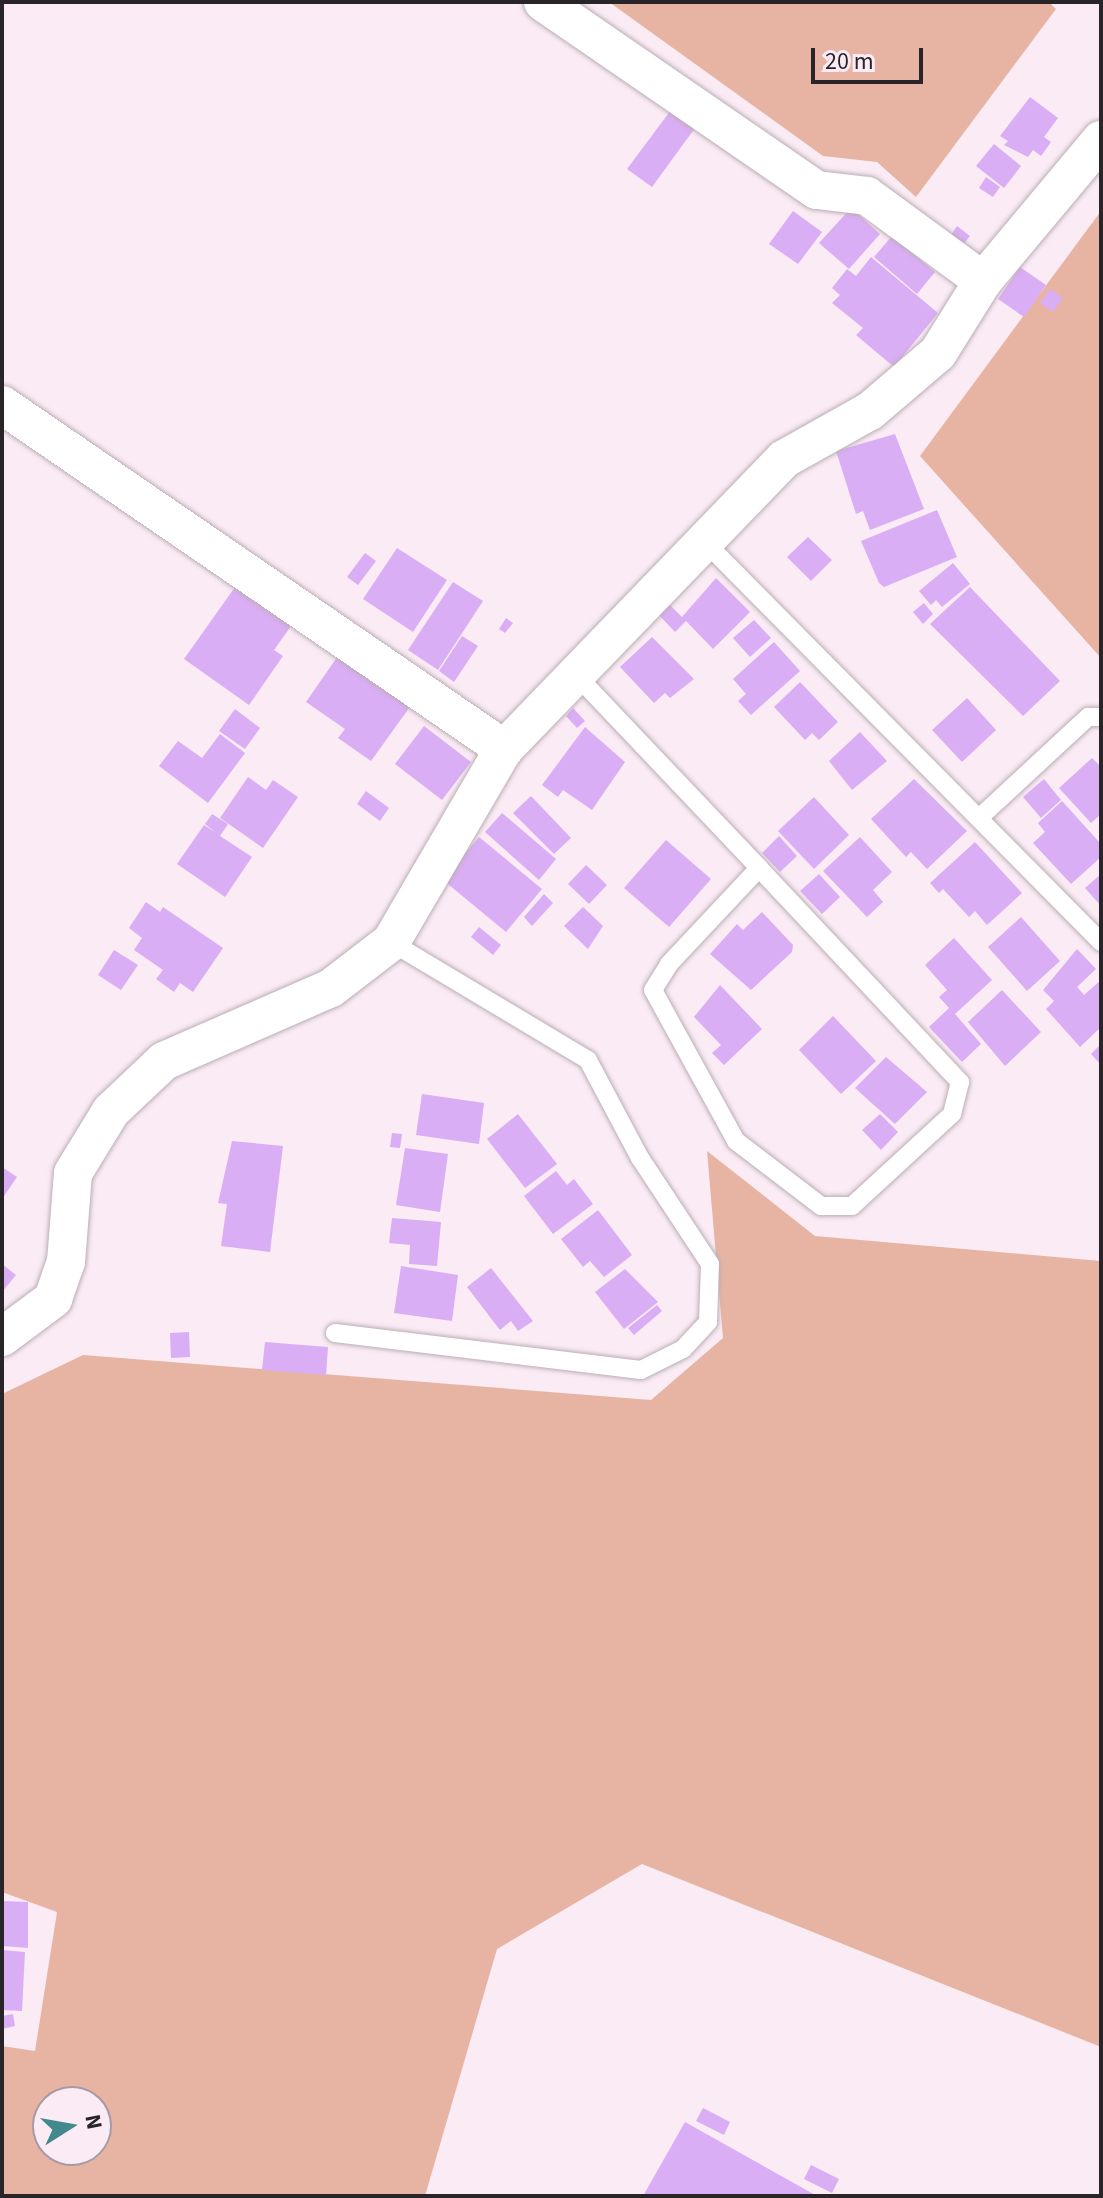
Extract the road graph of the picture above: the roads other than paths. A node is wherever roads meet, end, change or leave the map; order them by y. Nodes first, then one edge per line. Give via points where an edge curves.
1 (543, 2) edge
2 (1101, 140) edge
3 (983, 281) junction
4 (2, 405) edge
5 (702, 539) junction
6 (578, 677) junction
7 (1101, 717) edge
8 (504, 749) junction
9 (979, 818) junction
10 (759, 868) junction
11 (391, 942) junction
12 (1101, 942) edge
13 (335, 1333) dead end
14 (2, 1337) edge

1 - 3 street via 817,190 867,196
2 - 3 street
3 - 5 street via 938,353 870,411 784,459
4 - 8 street
5 - 6 street
5 - 9 lane
6 - 8 street
6 - 10 lane
7 - 9 lane via 1088,717
8 - 11 street
9 - 12 lane
10 - 10 lane via 960,1082 952,1114 852,1206 821,1206 736,1141 653,990 669,964
11 - 13 lane via 588,1060 640,1158 710,1264 708,1322 683,1349 641,1370
11 - 14 street via 331,988 164,1061 111,1111 73,1173 66,1262 53,1299

